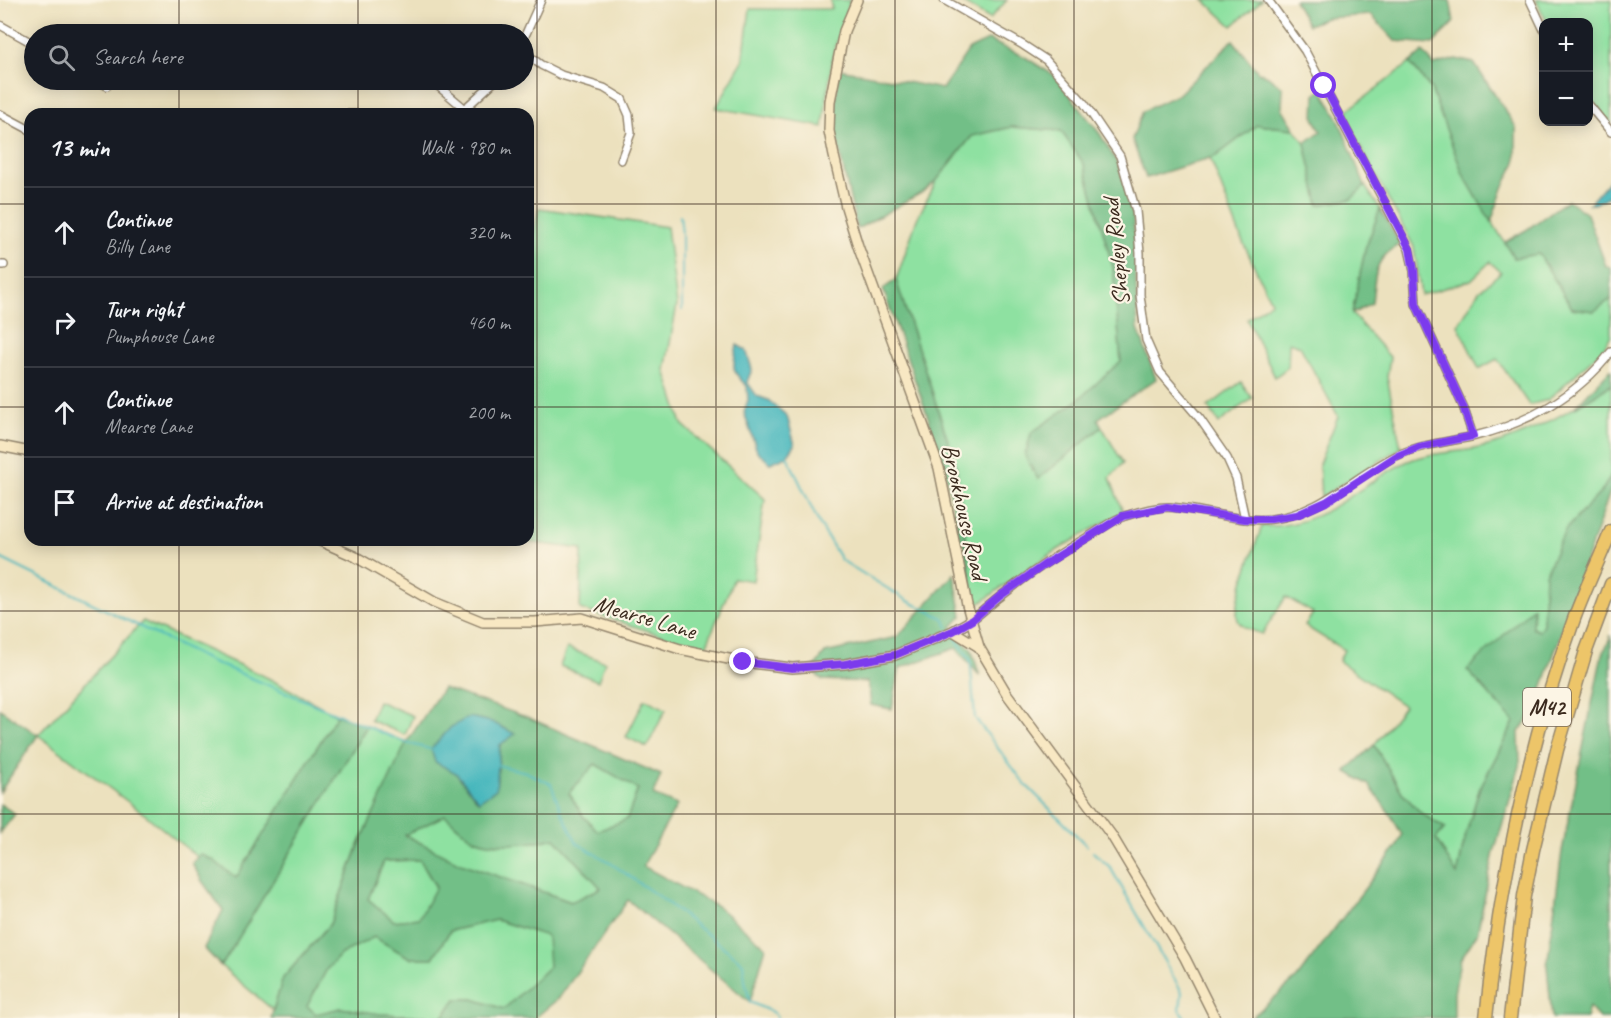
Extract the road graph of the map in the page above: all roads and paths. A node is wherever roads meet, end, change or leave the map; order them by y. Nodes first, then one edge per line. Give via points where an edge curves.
1 (541, 0) edge
2 (857, 0) edge
3 (944, 0) edge
4 (1268, 0) edge
5 (1530, 0) edge
6 (1539, 19) edge
7 (530, 24) edge
8 (0, 25) edge
9 (24, 38) edge
10 (534, 60) edge
11 (441, 90) edge
12 (485, 90) edge
13 (459, 108) edge
14 (465, 108) edge
15 (1593, 110) edge
16 (0, 114) edge
17 (24, 127) edge
18 (1611, 132) edge
19 (621, 160) dead end
20 (1611, 352) edge
21 (1473, 436) junction
22 (0, 446) edge
23 (24, 451) edge
24 (1245, 519) junction
25 (1611, 531) edge
26 (331, 546) edge
27 (1611, 584) edge
28 (972, 620) junction
29 (953, 631) junction
30 (979, 647) junction
31 (1215, 1018) edge
32 (1486, 1018) edge
33 (1510, 1018) edge

1 - 7 street
2 - 28 street, Brookhouse Road via 844,32 830,100 829,131 858,246 939,468
3 - 24 street, Shepley Road via 1046,60 1084,103 1120,156 1136,211 1146,340 1160,372 1227,458
4 - 21 street via 1305,51 1410,249 1416,304
5 - 6 street
8 - 9 street
10 - 19 street via 622,99 631,133
11 - 13 street
12 - 14 street
15 - 18 street
16 - 17 street
20 - 21 street via 1563,398 1532,416
21 - 24 street via 1419,447 1395,457 1326,502 1297,515
22 - 23 street
24 - 28 street via 1167,507 1123,516 1044,565
25 - 32 highway, M42 via 1574,619 1535,748 1504,891
26 - 29 street, Mearse Lane via 434,602 483,622 582,618 680,649 743,662 792,668 845,664 895,655
27 - 33 highway, M42 via 1586,651 1533,850
28 - 29 street, Mearse Lane
28 - 30 street, Brookhouse Road
29 - 30 street
30 - 31 street, Brookhouse Road via 1006,694 1112,836 1185,958

